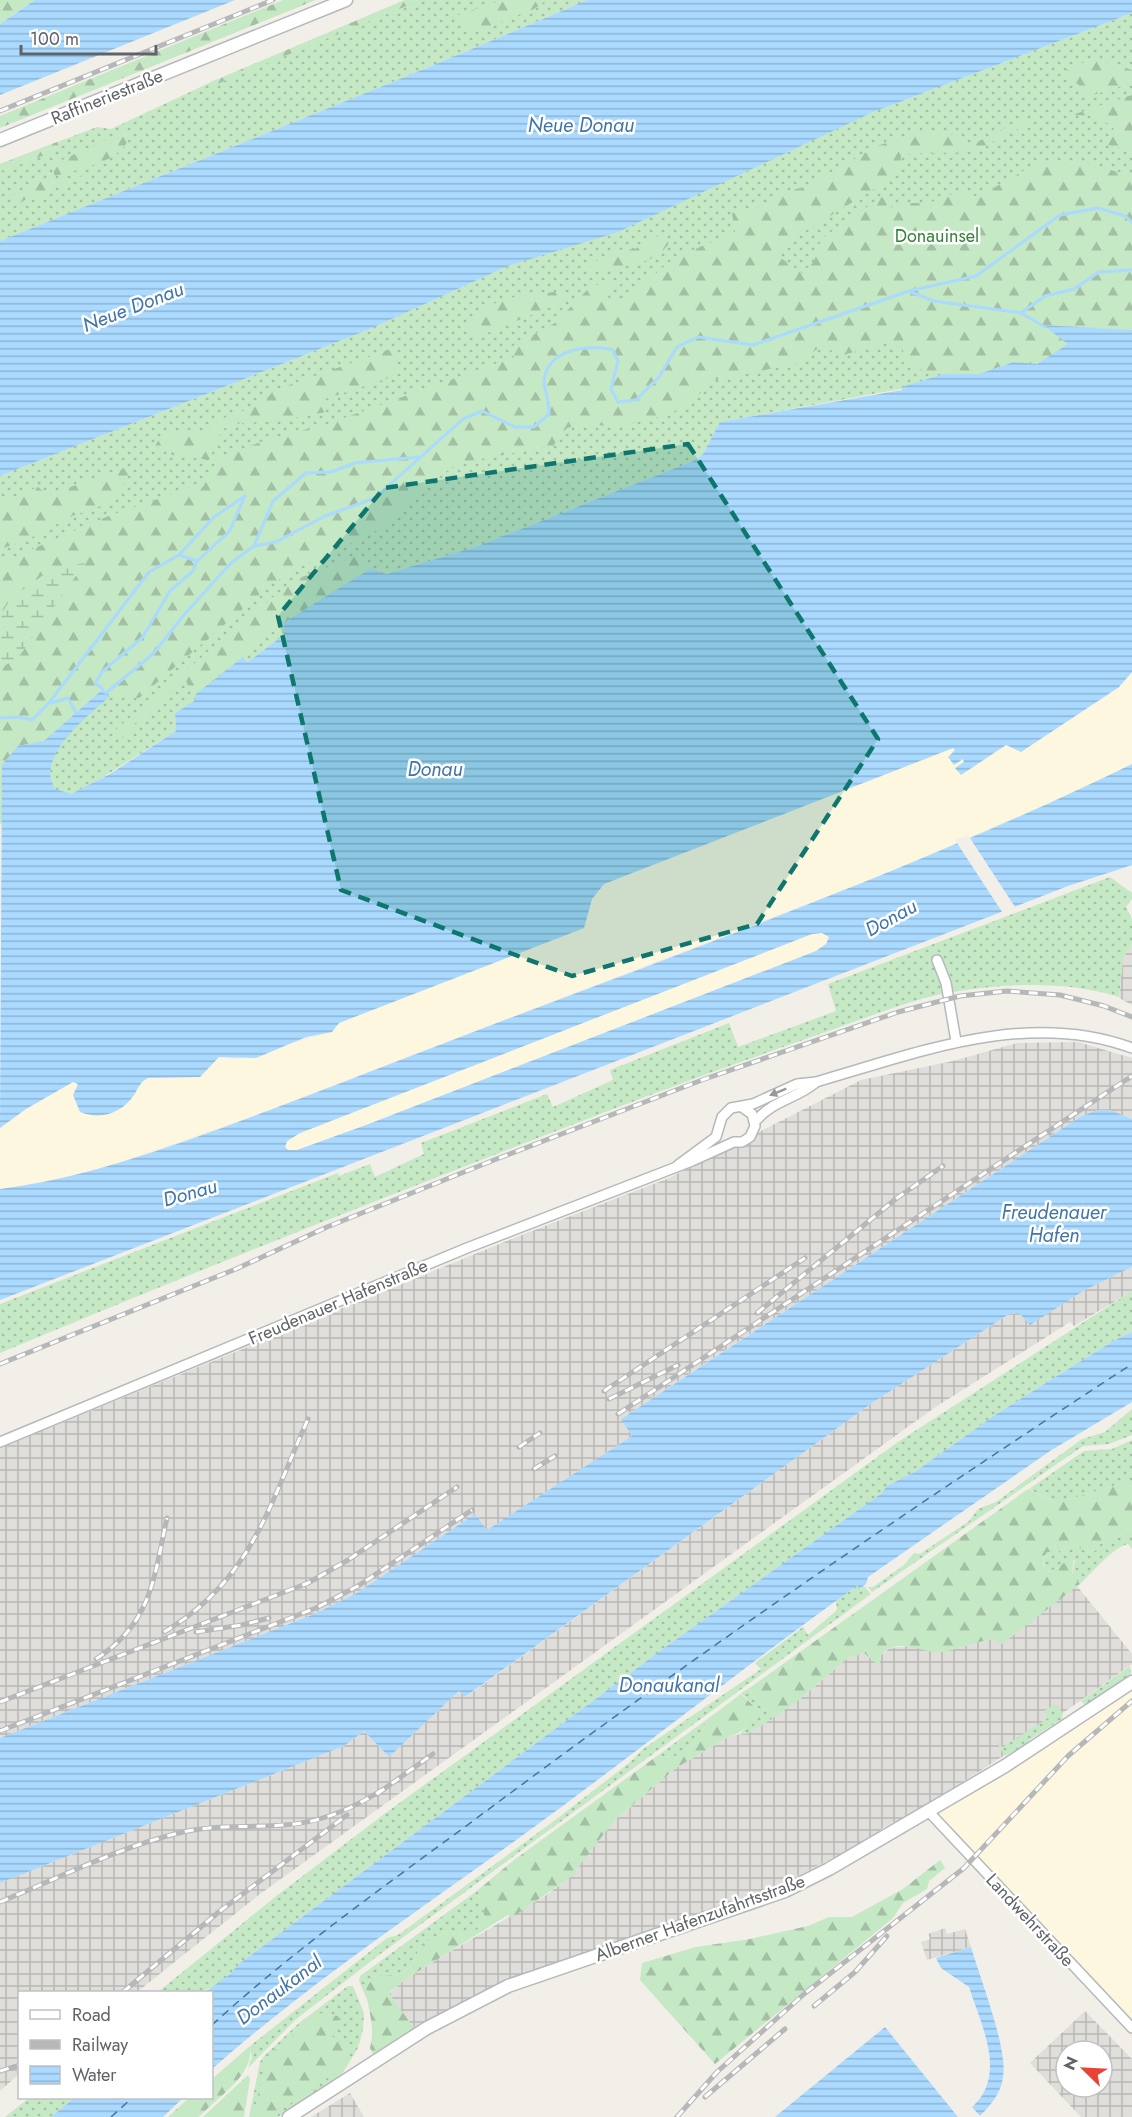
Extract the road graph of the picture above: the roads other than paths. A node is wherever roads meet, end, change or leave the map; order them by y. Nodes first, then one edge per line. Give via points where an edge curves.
1 (346, 0) edge
2 (0, 140) edge
3 (937, 960) dead end
4 (956, 1041) junction
5 (1132, 1048) edge
6 (816, 1082) junction
7 (742, 1107) junction
8 (755, 1122) junction
9 (720, 1126) junction
10 (734, 1142) junction
11 (677, 1166) junction
12 (0, 1442) edge
13 (1132, 1682) edge
14 (928, 1812) junction
15 (1132, 2028) edge
16 (290, 2117) edge

1 - 2 street, Raffineriestraße
3 - 4 street via 946,983
4 - 5 street, Freudenauer Hafenstraße via 1073,1033
4 - 6 street, Freudenauer Hafenstraße
6 -> 7 street, Freudenauer Hafenstraße via 797,1084
6 - 8 street, Freudenauer Hafenstraße via 803,1093 776,1103
7 - 8 street
7 - 9 street, Freudenauer Hafenstraße via 725,1112
8 - 10 street, Freudenauer Hafenstraße via 750,1137
9 - 10 street via 723,1134
9 - 11 street, Freudenauer Hafenstraße via 716,1137
10 - 11 street, Freudenauer Hafenstraße
11 - 12 street, Freudenauer Hafenstraße via 467,1248
13 - 14 street, Alberner Hafenzufahrtsstraße
14 - 15 street, Landwehrstraße
14 - 16 street, Alberner Hafenzufahrtsstraße via 785,1892 555,1968 478,2001 427,2028

